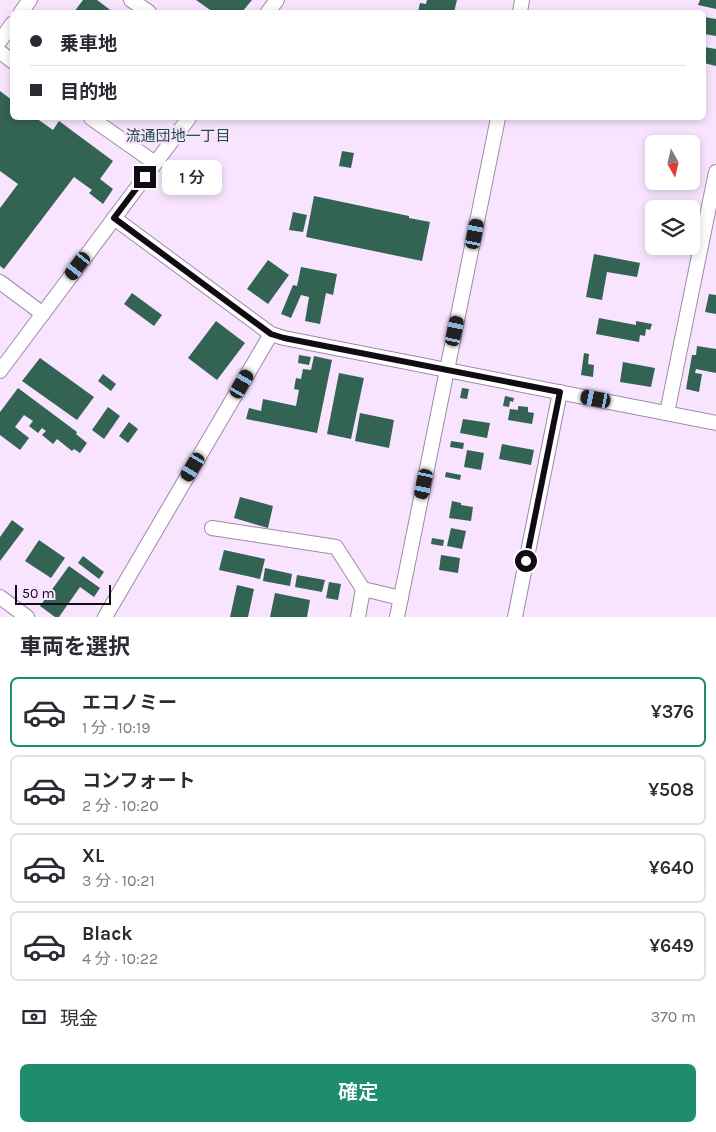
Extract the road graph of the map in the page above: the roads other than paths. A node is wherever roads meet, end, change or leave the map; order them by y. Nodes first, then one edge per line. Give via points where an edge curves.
1 (130, 0) edge
2 (146, 10) edge
3 (10, 27) edge
4 (0, 40) edge
5 (94, 120) edge
6 (187, 120) edge
7 (498, 120) edge
8 (155, 163) junction
9 (716, 172) edge
10 (114, 218) junction
11 (0, 282) edge
12 (43, 314) junction
13 (271, 334) junction
14 (448, 370) junction
15 (0, 371) edge
16 (560, 392) junction
17 (667, 413) junction
18 (716, 423) edge
19 (212, 528) dead end
20 (363, 589) junction
21 (0, 597) edge
22 (401, 598) junction
23 (27, 617) edge
24 (105, 617) edge
25 (358, 617) edge
26 (397, 617) edge
27 (515, 617) edge

1 - 2 street
3 - 4 street
5 - 8 street
6 - 8 street
7 - 14 street
8 - 10 street
9 - 17 street
10 - 12 street
10 - 13 street
11 - 12 street
12 - 15 street
13 - 14 street
13 - 24 street
14 - 16 street
14 - 22 street
16 - 17 street
16 - 27 street
17 - 18 street
19 - 20 street via 336,547
20 - 22 street
20 - 25 street
21 - 23 street
22 - 26 street

